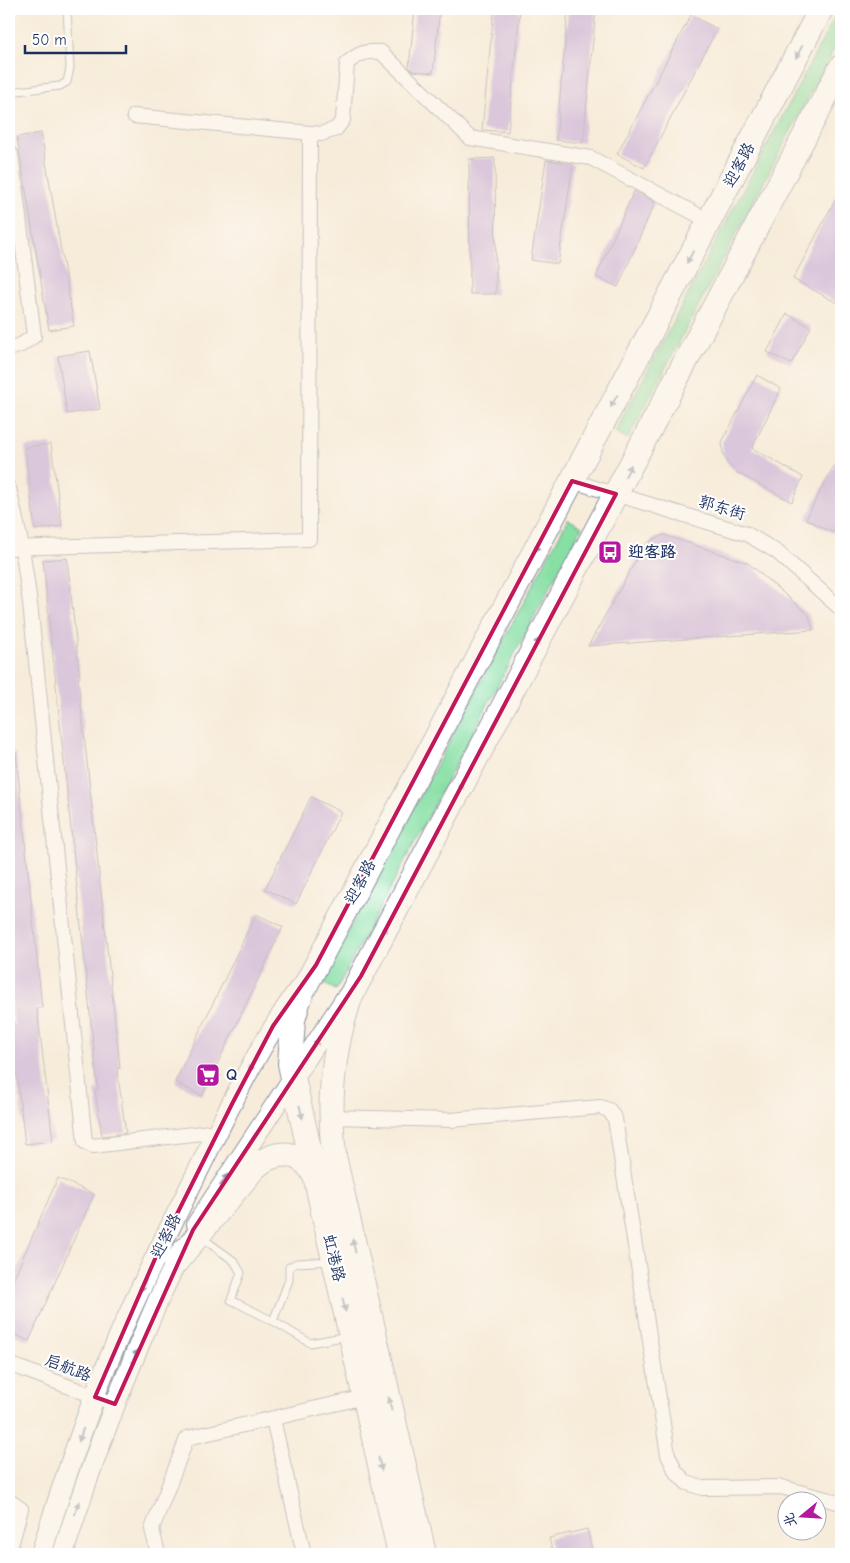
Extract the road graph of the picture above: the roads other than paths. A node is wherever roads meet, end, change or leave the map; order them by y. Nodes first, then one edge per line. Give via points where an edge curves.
1 (67, 9) edge
2 (821, 9) edge
3 (841, 67) edge
4 (9, 92) edge
5 (134, 116) dead end
6 (310, 133) junction
7 (11, 154) dead end
8 (709, 221) junction
9 (9, 349) edge
10 (572, 481) junction
11 (9, 488) edge
12 (616, 494) junction
13 (15, 547) edge
14 (841, 609) edge
15 (316, 965) junction
16 (361, 976) junction
17 (293, 1078) junction
18 (332, 1117) junction
19 (218, 1131) junction
20 (315, 1176) junction
21 (198, 1235) junction
22 (334, 1261) junction
23 (176, 1263) junction
24 (273, 1321) junction
25 (351, 1336) junction
26 (9, 1364) edge
27 (95, 1397) junction
28 (365, 1397) junction
29 (115, 1404) junction
30 (274, 1419) junction
31 (841, 1503) edge
32 (9, 1504) edge
33 (9, 1553) edge
34 (41, 1554) edge
35 (63, 1554) edge
36 (158, 1554) edge
37 (304, 1554) edge
38 (400, 1554) edge
39 (424, 1554) edge

1 - 4 lane via 70,68 67,82 60,86
2 -> 8 highway, 迎客路
12 -> 3 highway, 迎客路
5 - 6 street
6 - 8 street via 321,134 336,129 343,120 346,63 367,51 381,52 470,138 591,158
6 - 13 street via 309,539
7 - 9 street via 34,336
8 -> 10 highway, 迎客路
10 - 12 street, 郭东街
10 -> 15 highway, 迎客路
11 - 13 street
12 - 14 street, 郭东街 via 747,534 777,552
16 -> 12 highway, 迎客路
13 - 19 street via 30,603 85,1142 93,1146
15 - 17 highway, 虹港路 via 300,996 293,1020 290,1064
15 -> 19 main road, 迎客路 via 273,1026
17 -> 16 main road, 迎客路
16 - 18 highway, 虹港路 via 341,1022 333,1079
17 -> 20 highway, 虹港路
23 -> 17 main road, 迎客路 via 215,1195
18 - 31 street via 451,1120 600,1107 609,1110 615,1119 668,1455 676,1472 688,1483 702,1488 781,1487
39 -> 18 highway, 虹港路 via 334,1156
19 -> 27 main road, 迎客路 via 129,1315
20 - 21 highway via 310,1166 294,1156 283,1154 263,1160
20 - 22 highway, 虹港路
21 - 23 highway
21 - 24 lane via 234,1261 241,1273 231,1300
22 - 24 lane via 298,1263 290,1267 289,1280
22 -> 25 highway, 虹港路
29 -> 23 main road, 迎客路
24 - 25 lane via 310,1343
25 - 28 highway, 虹港路
26 - 27 street, 启航路
27 - 29 street, 启航路
27 -> 34 main road, 迎客路
28 - 30 street
28 -> 38 highway, 虹港路
35 -> 29 main road, 迎客路
30 - 36 street via 187,1438 152,1529
30 - 37 street
32 - 33 street via 21,1509

